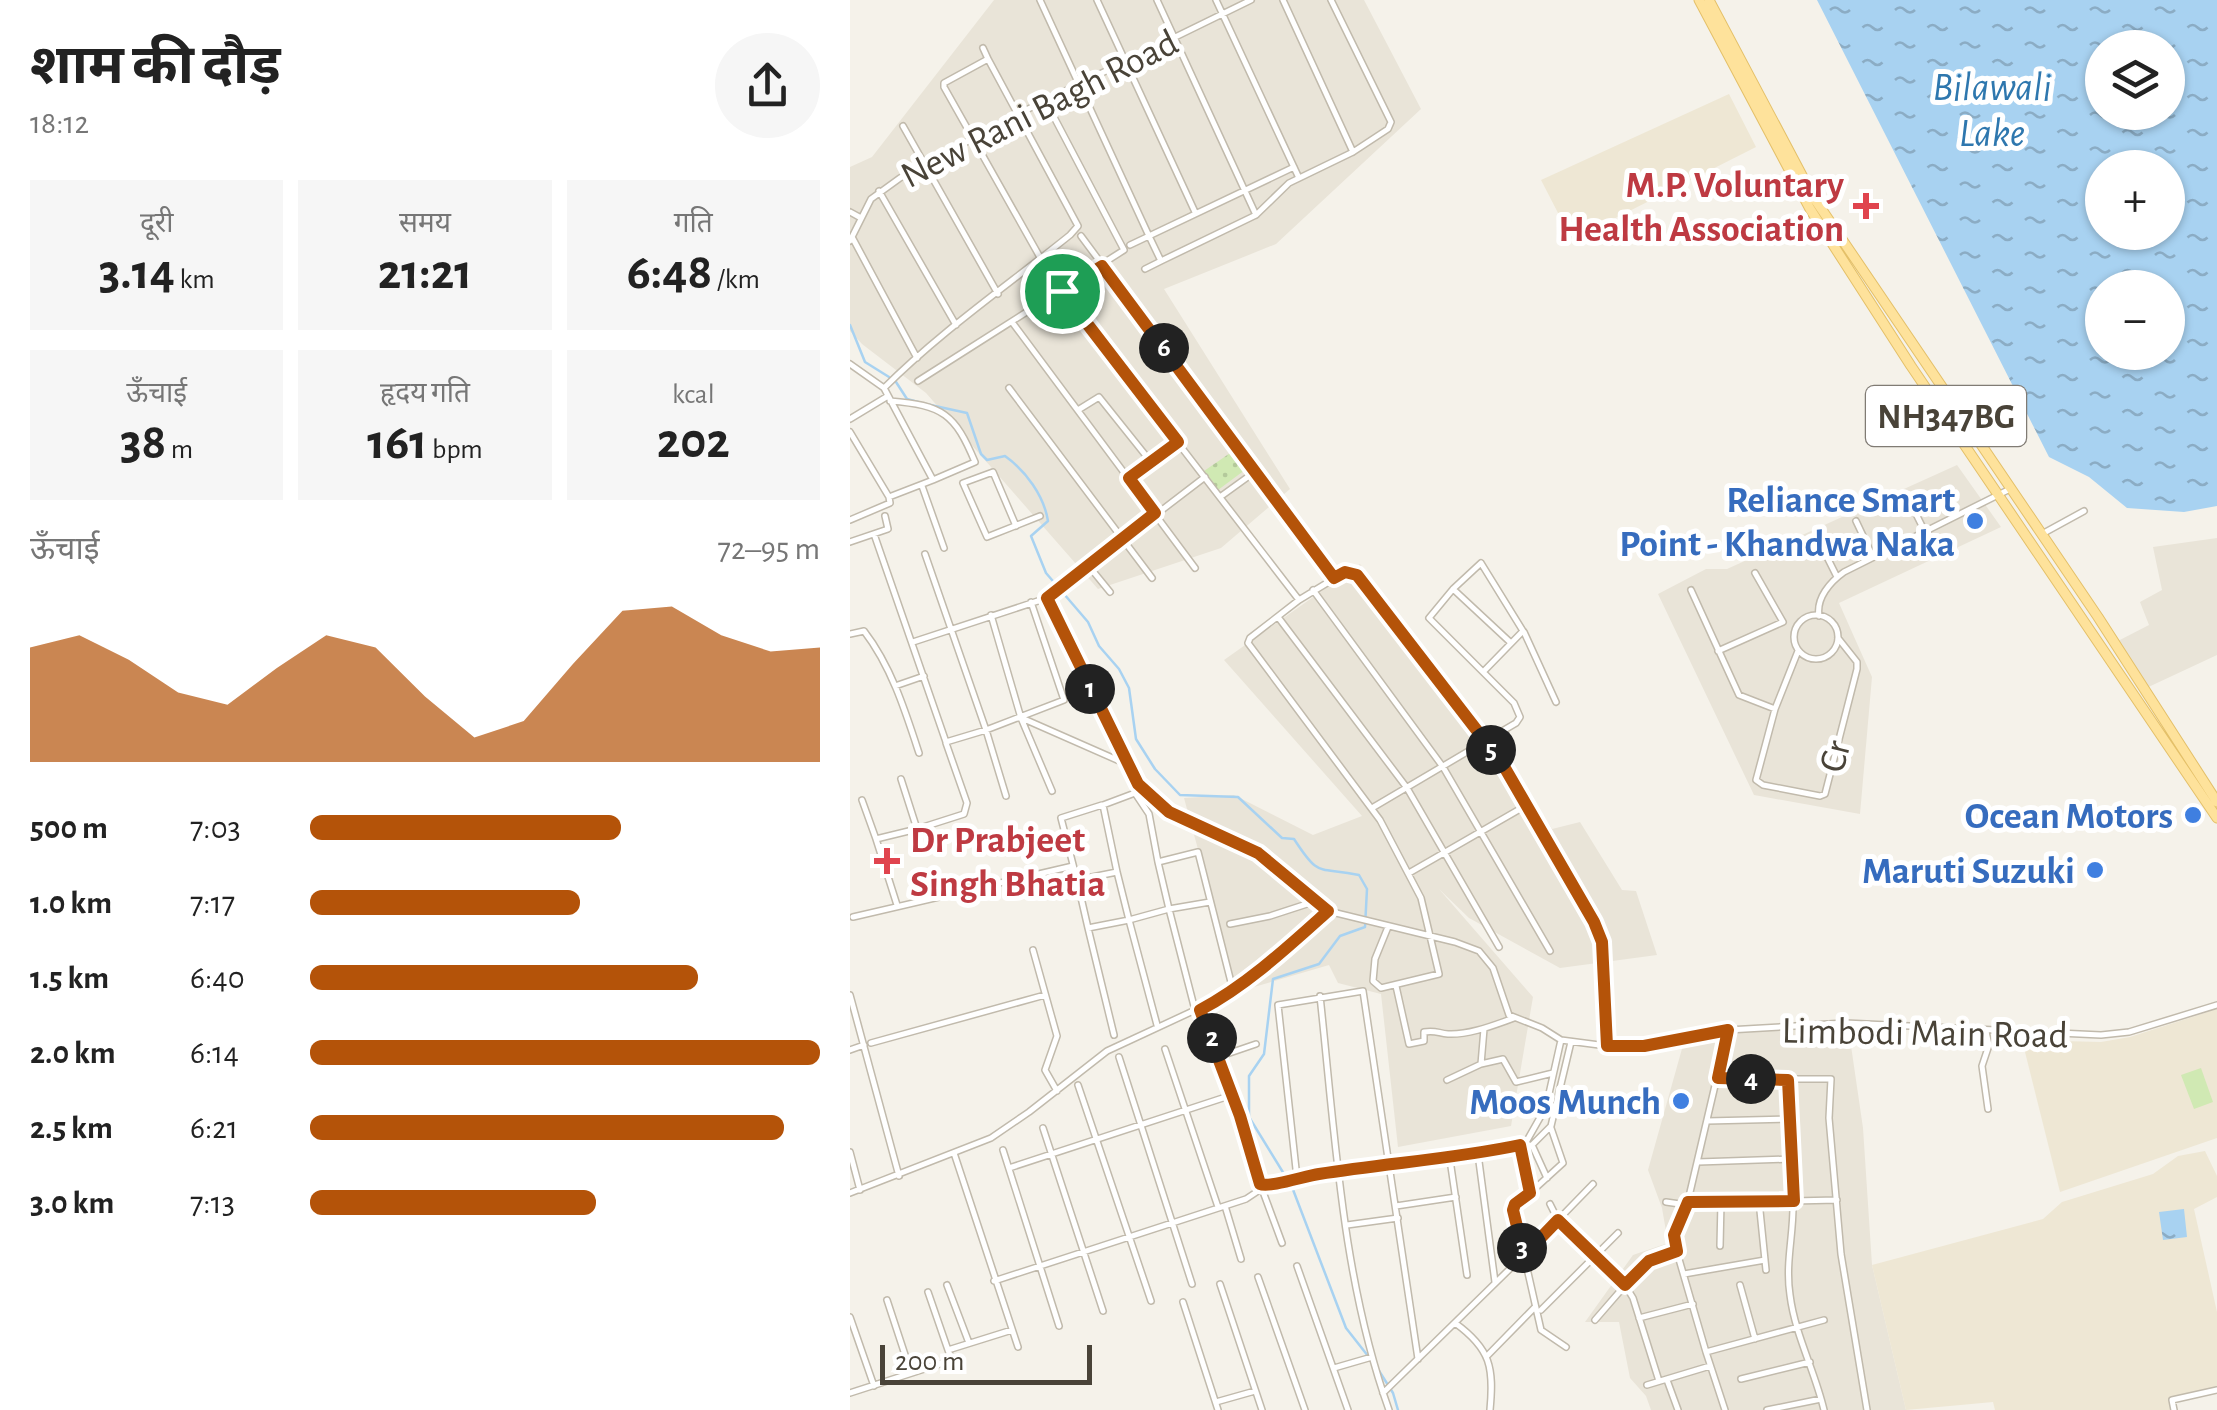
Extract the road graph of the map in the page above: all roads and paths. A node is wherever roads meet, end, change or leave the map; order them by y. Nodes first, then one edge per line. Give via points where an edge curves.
1 (1040, 0) edge
2 (1097, 0) edge
3 (1157, 0) edge
4 (1216, 0) edge
5 (1251, 0) edge
6 (1283, 0) edge
7 (1331, 0) edge
8 (1698, 0) edge
9 (1708, 0) edge
10 (1223, 14) junction
11 (1174, 38) junction
12 (982, 48) dead end
13 (988, 59) junction
14 (1126, 63) junction
15 (1078, 84) junction
16 (1045, 100) junction
17 (1018, 114) junction
18 (903, 126) dead end
19 (972, 139) junction
20 (1353, 152) junction
21 (925, 165) junction
22 (1294, 167) junction
23 (1299, 178) junction
24 (1244, 189) junction
25 (879, 191) junction
26 (850, 212) edge
27 (1196, 212) junction
28 (1256, 214) junction
29 (861, 218) junction
30 (1081, 236) dead end
31 (1149, 236) junction
32 (851, 239) edge
33 (1130, 245) dead end
34 (1043, 262) junction
35 (1162, 262) junction
36 (1102, 266) junction
37 (1146, 268) dead end
38 (1062, 291) junction
39 (998, 294) junction
40 (1012, 322) junction
41 (956, 325) junction
42 (917, 358) junction
43 (850, 364) edge
44 (918, 381) dead end
45 (887, 386) junction
46 (1009, 388) dead end
47 (889, 398) junction
48 (1078, 410) junction
49 (850, 419) edge
50 (850, 432) edge
51 (1178, 442) junction
52 (1150, 462) junction
53 (957, 470) junction
54 (1256, 471) junction
55 (1204, 477) junction
56 (1129, 478) junction
57 (934, 480) junction
58 (963, 483) junction
59 (922, 486) junction
60 (2005, 492) junction
61 (1906, 494) dead end
62 (889, 497) junction
63 (1220, 498) junction
64 (2084, 511) dead end
65 (1155, 513) junction
66 (886, 516) dead end
67 (1040, 516) dead end
68 (850, 520) edge
69 (1856, 521) dead end
70 (1016, 526) junction
71 (1925, 532) junction
72 (850, 533) edge
73 (874, 534) junction
74 (2041, 534) junction
75 (987, 537) junction
76 (1122, 538) junction
77 (1819, 541) dead end
78 (852, 542) edge
79 (991, 547) dead end
80 (944, 548) dead end
81 (925, 554) dead end
82 (1874, 557) junction
83 (1088, 565) junction
84 (1195, 568) dead end
85 (1755, 573) dead end
86 (1837, 577) junction
87 (1152, 578) dead end
88 (1334, 578) junction
89 (1454, 588) junction
90 (1313, 590) junction
91 (1691, 590) dead end
92 (1110, 592) dead end
93 (1047, 598) junction
94 (1299, 600) junction
95 (1030, 602) junction
96 (992, 615) junction
97 (1819, 616) junction
98 (1278, 617) junction
99 (1783, 622) junction
100 (1796, 627) junction
101 (952, 629) junction
102 (1523, 630) junction
103 (850, 634) edge
104 (1838, 638) junction
105 (913, 642) junction
106 (1511, 643) junction
107 (1718, 651) junction
108 (1798, 651) junction
109 (1484, 670) junction
110 (924, 676) junction
111 (895, 686) junction
112 (1556, 702) dead end
113 (1775, 709) junction
114 (1021, 718) junction
115 (986, 730) junction
116 (946, 742) junction
117 (1484, 742) junction
118 (919, 753) dead end
119 (1126, 764) junction
120 (1443, 767) junction
121 (901, 780) dead end
122 (1408, 788) junction
123 (1052, 791) dead end
124 (1006, 796) dead end
125 (862, 800) dead end
126 (2217, 802) edge
127 (1103, 805) junction
128 (1526, 805) junction
129 (1372, 808) junction
130 (2217, 818) edge
131 (917, 829) junction
132 (1482, 832) junction
133 (876, 839) junction
134 (1445, 851) junction
135 (1158, 862) junction
136 (1073, 866) junction
137 (1117, 872) junction
138 (1410, 873) junction
139 (1077, 880) junction
140 (1210, 902) junction
141 (1313, 902) junction
142 (897, 905) junction
143 (1170, 909) junction
144 (1328, 911) junction
145 (853, 917) dead end
146 (1129, 920) junction
147 (1230, 924) dead end
148 (1388, 927) junction
149 (1088, 928) junction
150 (1432, 938) junction
151 (1500, 947) dead end
152 (1033, 950) dead end
153 (1550, 950) dead end
154 (1396, 986) junction
155 (1234, 992) junction
156 (1045, 994) junction
157 (850, 995) edge
158 (1320, 996) junction
159 (2217, 1005) edge
160 (1201, 1012) junction
161 (1514, 1018) junction
162 (1157, 1025) junction
163 (1484, 1028) junction
164 (1728, 1030) junction
165 (1986, 1032) junction
166 (1114, 1035) dead end
167 (1562, 1040) junction
168 (1570, 1042) junction
169 (868, 1044) junction
170 (1256, 1044) dead end
171 (1607, 1046) junction
172 (1165, 1049) dead end
173 (850, 1050) edge
174 (1218, 1057) junction
175 (1119, 1058) dead end
176 (1481, 1064) junction
177 (1553, 1073) junction
178 (1718, 1078) junction
179 (1446, 1080) dead end
180 (1788, 1080) junction
181 (1078, 1085) dead end
182 (1056, 1090) junction
183 (1232, 1095) junction
184 (1186, 1108) junction
185 (1988, 1108) dead end
186 (1789, 1119) junction
187 (1708, 1121) junction
188 (1140, 1124) junction
189 (1550, 1126) junction
190 (1043, 1128) dead end
191 (1096, 1138) junction
192 (1526, 1145) junction
193 (1003, 1150) dead end
194 (850, 1152) edge
195 (1052, 1153) junction
196 (954, 1154) junction
197 (1478, 1154) junction
198 (1450, 1158) junction
199 (1791, 1160) junction
200 (1698, 1162) junction
201 (1389, 1165) junction
202 (1009, 1168) junction
203 (1339, 1171) junction
204 (899, 1176) junction
205 (1296, 1178) junction
206 (1547, 1178) junction
207 (1594, 1184) dead end
208 (1263, 1188) junction
209 (860, 1190) junction
210 (850, 1193) edge
211 (1530, 1193) junction
212 (1456, 1197) junction
213 (1838, 1200) junction
214 (1759, 1201) junction
215 (1794, 1201) junction
216 (1666, 1202) dead end
217 (1721, 1202) junction
218 (1550, 1204) dead end
219 (1687, 1204) junction
220 (1396, 1206) junction
221 (1222, 1207) junction
222 (1398, 1218) junction
223 (1558, 1220) junction
224 (1173, 1224) junction
225 (1348, 1226) junction
226 (1618, 1233) dead end
227 (1130, 1238) junction
228 (1282, 1243) dead end
229 (1720, 1246) dead end
230 (1677, 1251) junction
231 (1084, 1252) junction
232 (1524, 1255) junction
233 (1595, 1256) junction
234 (1241, 1259) dead end
235 (1765, 1260) junction
236 (1040, 1266) junction
237 (1298, 1266) dead end
238 (1766, 1270) dead end
239 (1684, 1274) junction
240 (1467, 1275) dead end
241 (1258, 1277) dead end
242 (994, 1280) junction
243 (1495, 1282) junction
244 (1192, 1284) dead end
245 (1220, 1284) dead end
246 (1625, 1285) junction
247 (1740, 1285) dead end
248 (948, 1286) dead end
249 (928, 1292) dead end
250 (887, 1300) dead end
251 (1151, 1301) dead end
252 (1183, 1302) dead end
253 (1692, 1304) junction
254 (1538, 1308) junction
255 (1104, 1310) dead end
256 (850, 1318) edge
257 (1639, 1318) junction
258 (1595, 1320) dead end
259 (1824, 1320) dead end
260 (1454, 1322) junction
261 (1059, 1326) dead end
262 (1796, 1327) junction
263 (1012, 1330) junction
264 (1755, 1339) junction
265 (969, 1343) junction
266 (1018, 1347) dead end
267 (1566, 1348) dead end
268 (948, 1350) junction
269 (1706, 1352) junction
270 (1487, 1356) junction
271 (1372, 1357) junction
272 (1418, 1359) junction
273 (1810, 1362) junction
274 (1710, 1366) junction
275 (1334, 1368) junction
276 (911, 1374) junction
277 (1741, 1379) dead end
278 (1663, 1380) junction
279 (1647, 1385) dead end
280 (874, 1386) junction
281 (2217, 1390) edge
282 (1255, 1391) junction
283 (850, 1393) edge
284 (1383, 1393) junction
285 (1821, 1399) junction
286 (1217, 1406) edge
287 (1262, 1410) edge
288 (1304, 1410) edge
289 (1348, 1410) edge
290 (1389, 1410) edge
291 (1490, 1410) edge
292 (1678, 1410) edge
293 (1725, 1410) edge
294 (1767, 1410) edge
295 (1824, 1410) edge
296 (1867, 1410) edge
297 (2174, 1410) edge

1 - 15 street
2 - 14 street
3 - 11 street
4 - 10 street
5 - 10 street, New Rani Bagh Road
6 - 20 street
7 - 20 street via 1391,122
8 - 60 main road, NH347BG via 1801,194 1911,366
9 - 60 main road, NH347BG via 1814,198
10 - 11 street, New Rani Bagh Road
10 - 22 street
11 - 14 street, New Rani Bagh Road
11 - 24 street
12 - 13 street
13 - 17 street
13 - 19 street via 944,83
14 - 15 street, New Rani Bagh Road
14 - 27 street
15 - 16 street, New Rani Bagh Road
15 - 31 street
16 - 17 street, New Rani Bagh Road
16 - 36 street via 1123,246
17 - 19 street, New Rani Bagh Road
17 - 34 street via 1078,226
18 - 21 street
19 - 21 street, New Rani Bagh Road
19 - 34 street
20 - 23 street
21 - 25 street, New Rani Bagh Road
21 - 39 street
22 - 23 street
22 - 24 street
23 - 28 street
24 - 27 street
24 - 28 street
25 - 29 street, New Rani Bagh Road
25 - 41 street
26 - 29 street
27 - 31 street
28 - 35 street
29 - 32 street, New Rani Bagh Road
30 - 36 street
31 - 33 street
31 - 35 street
32 - 42 street
34 - 38 street
34 - 39 street
35 - 37 street
36 - 38 street
36 - 54 street
38 - 40 street
38 - 51 street
39 - 41 street
40 - 44 street
40 - 48 street
41 - 42 street
42 - 45 street
43 - 45 street
45 - 47 street
46 - 76 street
47 - 49 street
47 - 53 street via 948,415 975,460
47 - 57 street
48 - 52 street via 1099,396
48 - 56 street
50 - 62 street
51 - 52 street
51 - 55 street
52 - 56 street
53 - 57 street
53 - 58 street
54 - 63 street
54 - 88 street
55 - 63 street
55 - 65 street
56 - 65 street
57 - 59 street
58 - 70 street via 993,472
58 - 75 street
59 - 62 street
59 - 80 street
60 - 71 street
60 - 74 main road, NH347BG
60 - 130 main road, NH347BG
61 - 71 street
62 - 68 street via 890,504
63 - 94 street
64 - 74 street
65 - 76 street
65 - 84 street
66 - 73 street via 888,528
67 - 70 street
69 - 82 street
70 - 75 street
71 - 82 street
72 - 78 street
73 - 78 street
73 - 105 street
74 - 126 main road, NH347BG
75 - 79 street
76 - 83 street
76 - 87 street
77 - 86 street
81 - 101 street
82 - 86 street
83 - 92 street
83 - 93 street
85 - 99 street
86 - 97 street via 1819,602
88 - 90 street
88 - 117 street via 1357,575
89 - 102 street via 1483,564
89 - 106 street
89 - 109 street via 1429,618
90 - 94 street
90 - 120 street
91 - 107 street
93 - 95 street
93 - 119 street
94 - 98 street
95 - 96 street
95 - 114 street via 1064,698
96 - 101 street
96 - 114 street
97 - 100 street
97 - 104 street via 1832,623
98 - 122 street
98 - 129 street via 1250,638 1250,649
99 - 100 street
99 - 107 street
100 - 108 street
101 - 105 street
101 - 115 street
102 - 106 street
102 - 112 street
103 - 111 street via 864,630
104 - 108 street via 1825,658
104 - 113 street, Cr via 1857,669 1823,795 1756,780
105 - 110 street
106 - 109 street
107 - 113 street via 1738,695
108 - 113 street, Cr
109 - 117 street via 1520,717
110 - 111 street
110 - 116 street
111 - 118 street
114 - 115 street
114 - 119 street
114 - 123 street
115 - 116 street
115 - 124 street
116 - 131 street via 966,811
117 - 120 street
117 - 128 street
119 - 141 street via 1169,812 1258,853
120 - 122 street
120 - 132 street
121 - 131 street
122 - 129 street
122 - 134 street
125 - 133 street
127 - 135 street via 1135,793 1142,800
127 - 136 street via 1062,818
127 - 137 street
128 - 132 street
128 - 171 street via 1602,942
129 - 138 street
131 - 133 street
132 - 134 street
132 - 153 street
133 - 142 street
134 - 138 street
134 - 151 street
135 - 140 street via 1198,852
135 - 143 street
136 - 139 street
136 - 142 street
137 - 139 street
137 - 146 street
138 - 150 street
139 - 149 street
140 - 143 street
140 - 155 street
141 - 144 street
141 - 147 street
142 - 145 street
143 - 146 street
143 - 160 street
144 - 148 street
144 - 155 street
146 - 149 street
146 - 162 street
148 - 150 street
148 - 154 street via 1372,981 1381,988
149 - 166 street
150 - 154 street via 1440,974
150 - 161 street via 1486,957
152 - 156 street
154 - 163 street via 1409,1044 1436,1029 1446,1034
155 - 160 street
156 - 169 street
156 - 182 street via 1057,1036 1045,1070
157 - 169 street
158 - 201 street via 1365,994
158 - 203 street
158 - 205 street via 1279,1002 1277,1009
159 - 165 street, Limbodi Main Road via 2129,1032
160 - 162 street
160 - 174 street
161 - 163 street
161 - 167 street, Limbodi Main Road
162 - 182 street via 1106,1051
163 - 176 street
164 - 165 street, Limbodi Main Road via 1845,1023
164 - 171 street, Limbodi Main Road
164 - 178 street
165 - 185 street
167 - 168 street, Limbodi Main Road
167 - 177 street
168 - 171 street, Limbodi Main Road
168 - 189 street
169 - 173 street
169 - 204 street
170 - 174 street
172 - 184 street
174 - 183 street
175 - 188 street
176 - 177 street via 1506,1060 1516,1082
176 - 179 street
177 - 192 street via 1541,1120
178 - 180 street
178 - 187 street
180 - 186 street
180 - 213 street via 1831,1079
181 - 191 street
182 - 196 street via 991,1138
183 - 184 street
183 - 208 street
184 - 188 street
184 - 221 street
186 - 187 street
186 - 199 street
187 - 200 street
188 - 191 street
188 - 224 street
189 - 192 street
189 - 206 street via 1563,1163
190 - 195 street
191 - 195 street
191 - 227 street
192 - 197 street
192 - 206 street
192 - 211 street
193 - 202 street
194 - 209 street
195 - 202 street
195 - 231 street
196 - 204 street
196 - 242 street
197 - 198 street
197 - 243 street
198 - 201 street
198 - 212 street
199 - 200 street
199 - 215 street
200 - 219 street
201 - 203 street
201 - 220 street
202 - 236 street
203 - 205 street
203 - 225 street
204 - 209 street
205 - 208 street
206 - 211 street
207 - 223 street
208 - 221 street
208 - 228 street
209 - 210 street
211 - 232 street via 1513,1210
212 - 220 street
212 - 240 street
213 - 215 street
213 - 296 street
214 - 215 street
214 - 217 street
214 - 235 street
215 - 262 street via 1787,1258
216 - 219 street
217 - 219 street
217 - 229 street
218 - 223 street
219 - 230 street via 1674,1235
220 - 222 street
221 - 224 street
221 - 234 street
222 - 225 street
222 - 272 street
223 - 232 street
223 - 233 street
224 - 227 street
224 - 244 street
225 - 271 street
226 - 233 street
227 - 231 street
227 - 251 street
230 - 239 street
230 - 246 street via 1649,1261
231 - 236 street
231 - 255 street
232 - 243 street
232 - 254 street
233 - 246 street
233 - 254 street
235 - 238 street
235 - 239 street
236 - 242 street
236 - 261 street
237 - 275 street
239 - 253 street
241 - 288 street
242 - 263 street
243 - 260 street
245 - 282 street
246 - 257 street
246 - 258 street
247 - 264 street
248 - 265 street
249 - 268 street
250 - 276 street
252 - 286 street
253 - 257 street
253 - 269 street
254 - 267 street via 1541,1330
254 - 270 street
256 - 280 street
257 - 278 street
259 - 262 street
260 - 270 street
260 - 272 street
262 - 264 street
262 - 273 street
263 - 265 street
263 - 266 street
264 - 269 street
265 - 268 street
268 - 276 street via 952,1360
269 - 274 street
270 - 291 street
271 - 275 street
271 - 284 street
272 - 284 street
273 - 277 street
273 - 285 street
274 - 278 street
274 - 293 street
275 - 289 street
276 - 280 street
278 - 279 street
278 - 292 street
280 - 283 street
281 - 297 street via 2172,1400
282 - 286 street
282 - 287 street
284 - 290 street
285 - 294 street
285 - 295 street

